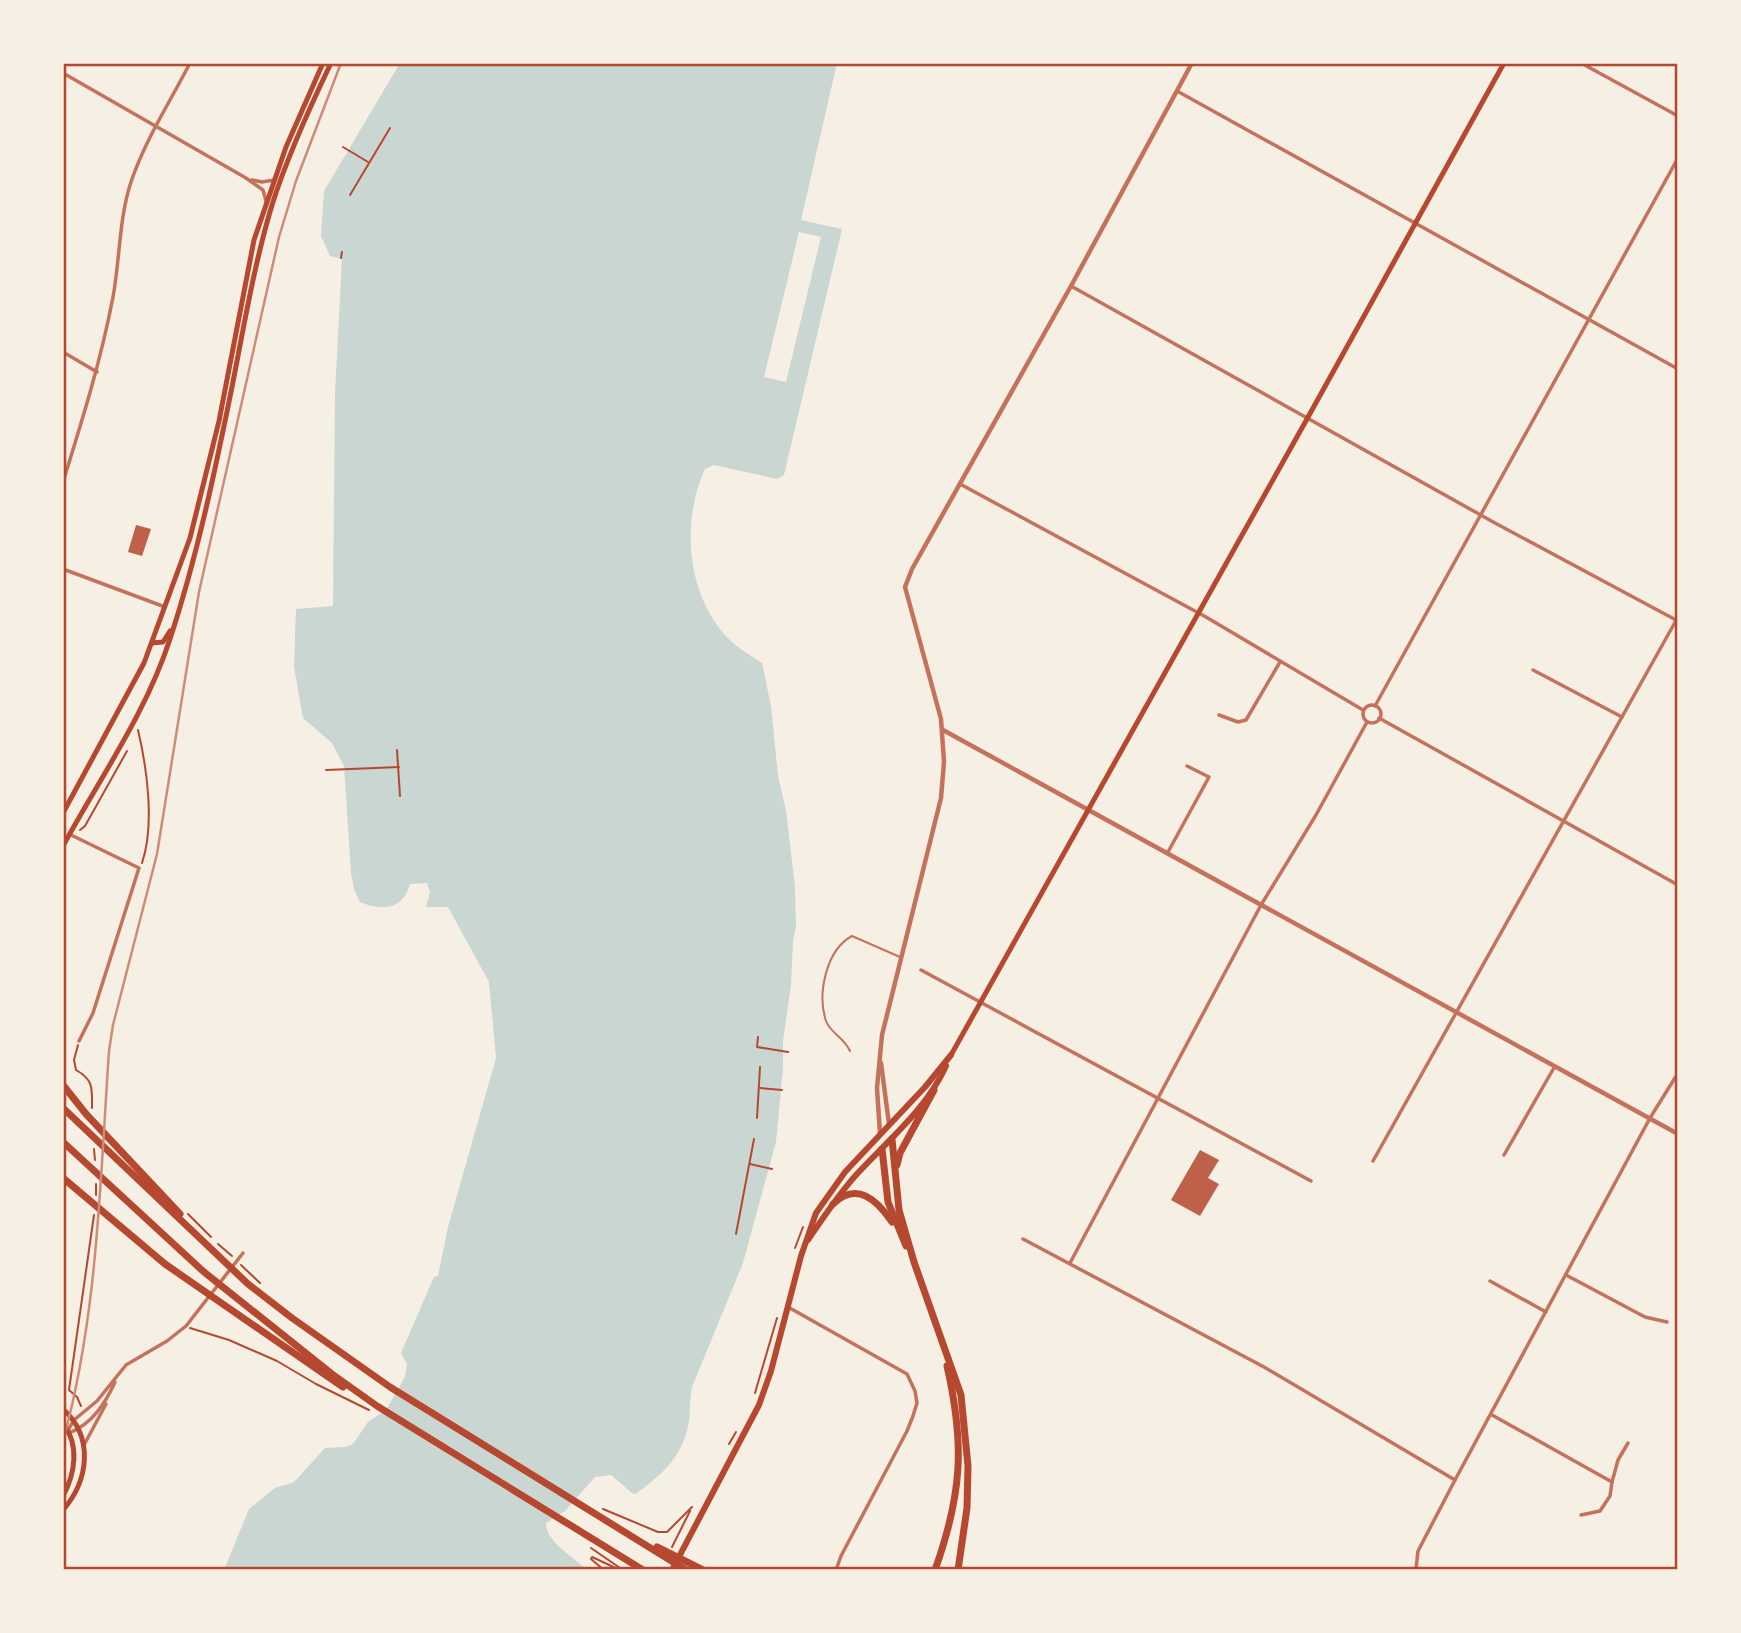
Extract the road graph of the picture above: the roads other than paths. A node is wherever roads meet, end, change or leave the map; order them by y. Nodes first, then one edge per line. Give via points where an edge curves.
1 (190, 63) edge
2 (323, 63) edge
3 (331, 63) edge
4 (1192, 63) edge
5 (1504, 63) edge
6 (1581, 63) edge
7 (63, 73) edge
8 (1177, 91) junction
9 (1678, 116) edge
10 (156, 127) junction
11 (1678, 158) edge
12 (246, 178) junction
13 (274, 180) junction
14 (265, 204) junction
15 (1415, 223) junction
16 (1071, 286) junction
17 (1589, 320) junction
18 (63, 352) edge
19 (1678, 369) edge
20 (97, 372) junction
21 (1307, 419) junction
22 (64, 474) edge
23 (63, 482) edge
24 (960, 484) junction
25 (1480, 515) junction
26 (63, 569) edge
27 (165, 607) junction
28 (1198, 613) junction
29 (176, 619) junction
30 (1677, 619) edge
31 (152, 643) junction
32 (1280, 662) junction
33 (1533, 670) dead end
34 (1375, 706) junction
35 (1363, 710) junction
36 (1219, 715) dead end
37 (1380, 718) junction
38 (1622, 718) junction
39 (1367, 722) junction
40 (943, 730) junction
41 (1187, 765) dead end
42 (1088, 808) junction
43 (63, 813) edge
44 (1564, 821) junction
45 (66, 833) edge
46 (63, 846) edge
47 (1168, 852) junction
48 (1678, 885) edge
49 (1261, 905) junction
50 (901, 958) junction
51 (922, 970) dead end
52 (981, 1002) junction
53 (1457, 1011) junction
54 (79, 1041) road end
55 (849, 1051) dead end
56 (951, 1055) junction
57 (880, 1056) junction
58 (1555, 1066) junction
59 (1678, 1073) edge
60 (63, 1085) edge
61 (934, 1090) junction
62 (1156, 1098) junction
63 (63, 1108) edge
64 (1650, 1118) junction
65 (889, 1127) junction
66 (1678, 1134) edge
67 (880, 1136) junction
68 (892, 1139) junction
69 (63, 1142) edge
70 (882, 1149) junction
71 (1504, 1155) dead end
72 (1373, 1161) dead end
73 (896, 1170) junction
74 (63, 1178) edge
75 (1311, 1181) dead end
76 (145, 1182) junction
77 (832, 1204) junction
78 (899, 1231) junction
79 (1023, 1240) dead end
80 (805, 1245) junction
81 (243, 1253) dead end
82 (914, 1262) junction
83 (1070, 1263) junction
84 (1566, 1275) junction
85 (1490, 1281) dead end
86 (788, 1307) junction
87 (1546, 1312) junction
88 (1667, 1322) dead end
89 (939, 1327) junction
90 (118, 1374) junction
91 (109, 1395) junction
92 (377, 1406) junction
93 (63, 1409) edge
94 (1492, 1415) junction
95 (74, 1420) junction
96 (63, 1424) edge
97 (79, 1428) junction
98 (69, 1432) junction
99 (1628, 1443) dead end
100 (85, 1445) junction
101 (1455, 1480) junction
102 (1612, 1482) junction
103 (63, 1496) edge
104 (63, 1510) edge
105 (1581, 1515) dead end
106 (621, 1530) junction
107 (1416, 1569) edge
108 (643, 1570) edge
109 (672, 1570) edge
110 (686, 1570) edge
111 (703, 1570) edge
112 (836, 1570) edge
113 (935, 1570) edge
114 (958, 1570) edge

1 - 10 street
2 - 13 main road
3 - 29 main road via 285,170 261,247 209,496
4 - 8 street
5 - 15 main road
6 - 9 street
7 - 10 street
8 - 15 street
8 - 16 street
10 - 12 street
10 - 20 street via 128,195
11 - 17 street
12 - 13 street
12 - 14 street via 263,190
13 - 14 main road
14 - 27 main road via 196,520
15 - 17 street
15 - 21 main road
16 - 21 street
16 - 24 street
17 - 19 street
17 - 25 street
18 - 20 street
20 - 22 street
21 - 25 street
21 - 28 main road
22 - 23 street
24 - 28 street
24 - 40 street via 905,587
25 - 30 street
25 - 34 street
26 - 27 street
27 - 31 main road
28 - 32 street
28 - 42 main road
29 - 31 main road via 163,642
29 - 45 main road via 157,675 132,724
30 - 38 street
31 - 43 main road
32 - 35 street
32 - 36 street via 1246,720
33 - 38 street
34 - 35 street
34 - 37 street
35 - 39 street
37 - 39 street
37 - 44 street
38 - 44 street
39 - 49 street
40 - 42 street
40 - 50 street via 941,798
41 - 47 street via 1209,777
42 - 47 street
42 - 52 main road
44 - 48 street
44 - 53 street
45 - 46 main road
45 - 54 street via 139,868 93,1013
47 - 49 street
49 - 53 street
49 - 62 street
50 - 55 lane via 852,936 836,949 823,1000 826,1020 832,1031 845,1039
50 - 57 street
51 - 52 street
52 - 56 main road
52 - 62 street
53 - 58 street
53 - 72 street
56 - 61 highway
56 - 65 highway
57 - 65 street
57 - 67 street
58 - 64 street
58 - 71 street
59 - 64 street
60 - 76 highway
61 - 68 highway
61 - 73 highway via 900,1153
62 - 75 street
62 - 83 street
63 - 76 highway
64 - 66 street
64 - 84 street
65 - 67 highway
65 - 68 highway
67 - 70 highway
67 - 80 highway via 823,1200
68 - 70 highway
68 - 73 highway
69 - 92 highway via 231,1295
70 - 77 highway
70 - 78 highway via 888,1202
73 - 82 highway via 900,1210
74 - 92 highway via 193,1285
76 - 106 highway via 248,1283 335,1350
77 - 78 highway via 845,1195 865,1196 880,1206
77 - 80 highway
78 - 82 highway
79 - 83 street
80 - 86 highway
81 - 90 street via 186,1326
82 - 89 highway
83 - 101 street via 1264,1367
84 - 87 street
84 - 88 street via 1645,1317
85 - 87 street
86 - 109 highway via 759,1405
86 - 112 street via 906,1374 915,1391 917,1403 907,1431
87 - 94 street
89 - 113 highway via 958,1430 959,1463 956,1500
89 - 114 highway via 961,1395 968,1466
90 - 91 street
90 - 95 street
91 - 97 street
91 - 100 street
92 - 108 highway
93 - 95 main road
94 - 101 street
94 - 102 street
95 - 97 main road
95 - 98 street
96 - 98 main road
97 - 98 street
97 - 100 main road
98 - 103 main road via 74,1465
99 - 102 street
100 - 104 main road via 83,1471
101 - 107 street via 1418,1551
102 - 105 street via 1611,1496 1600,1511
106 - 110 highway
106 - 111 highway

